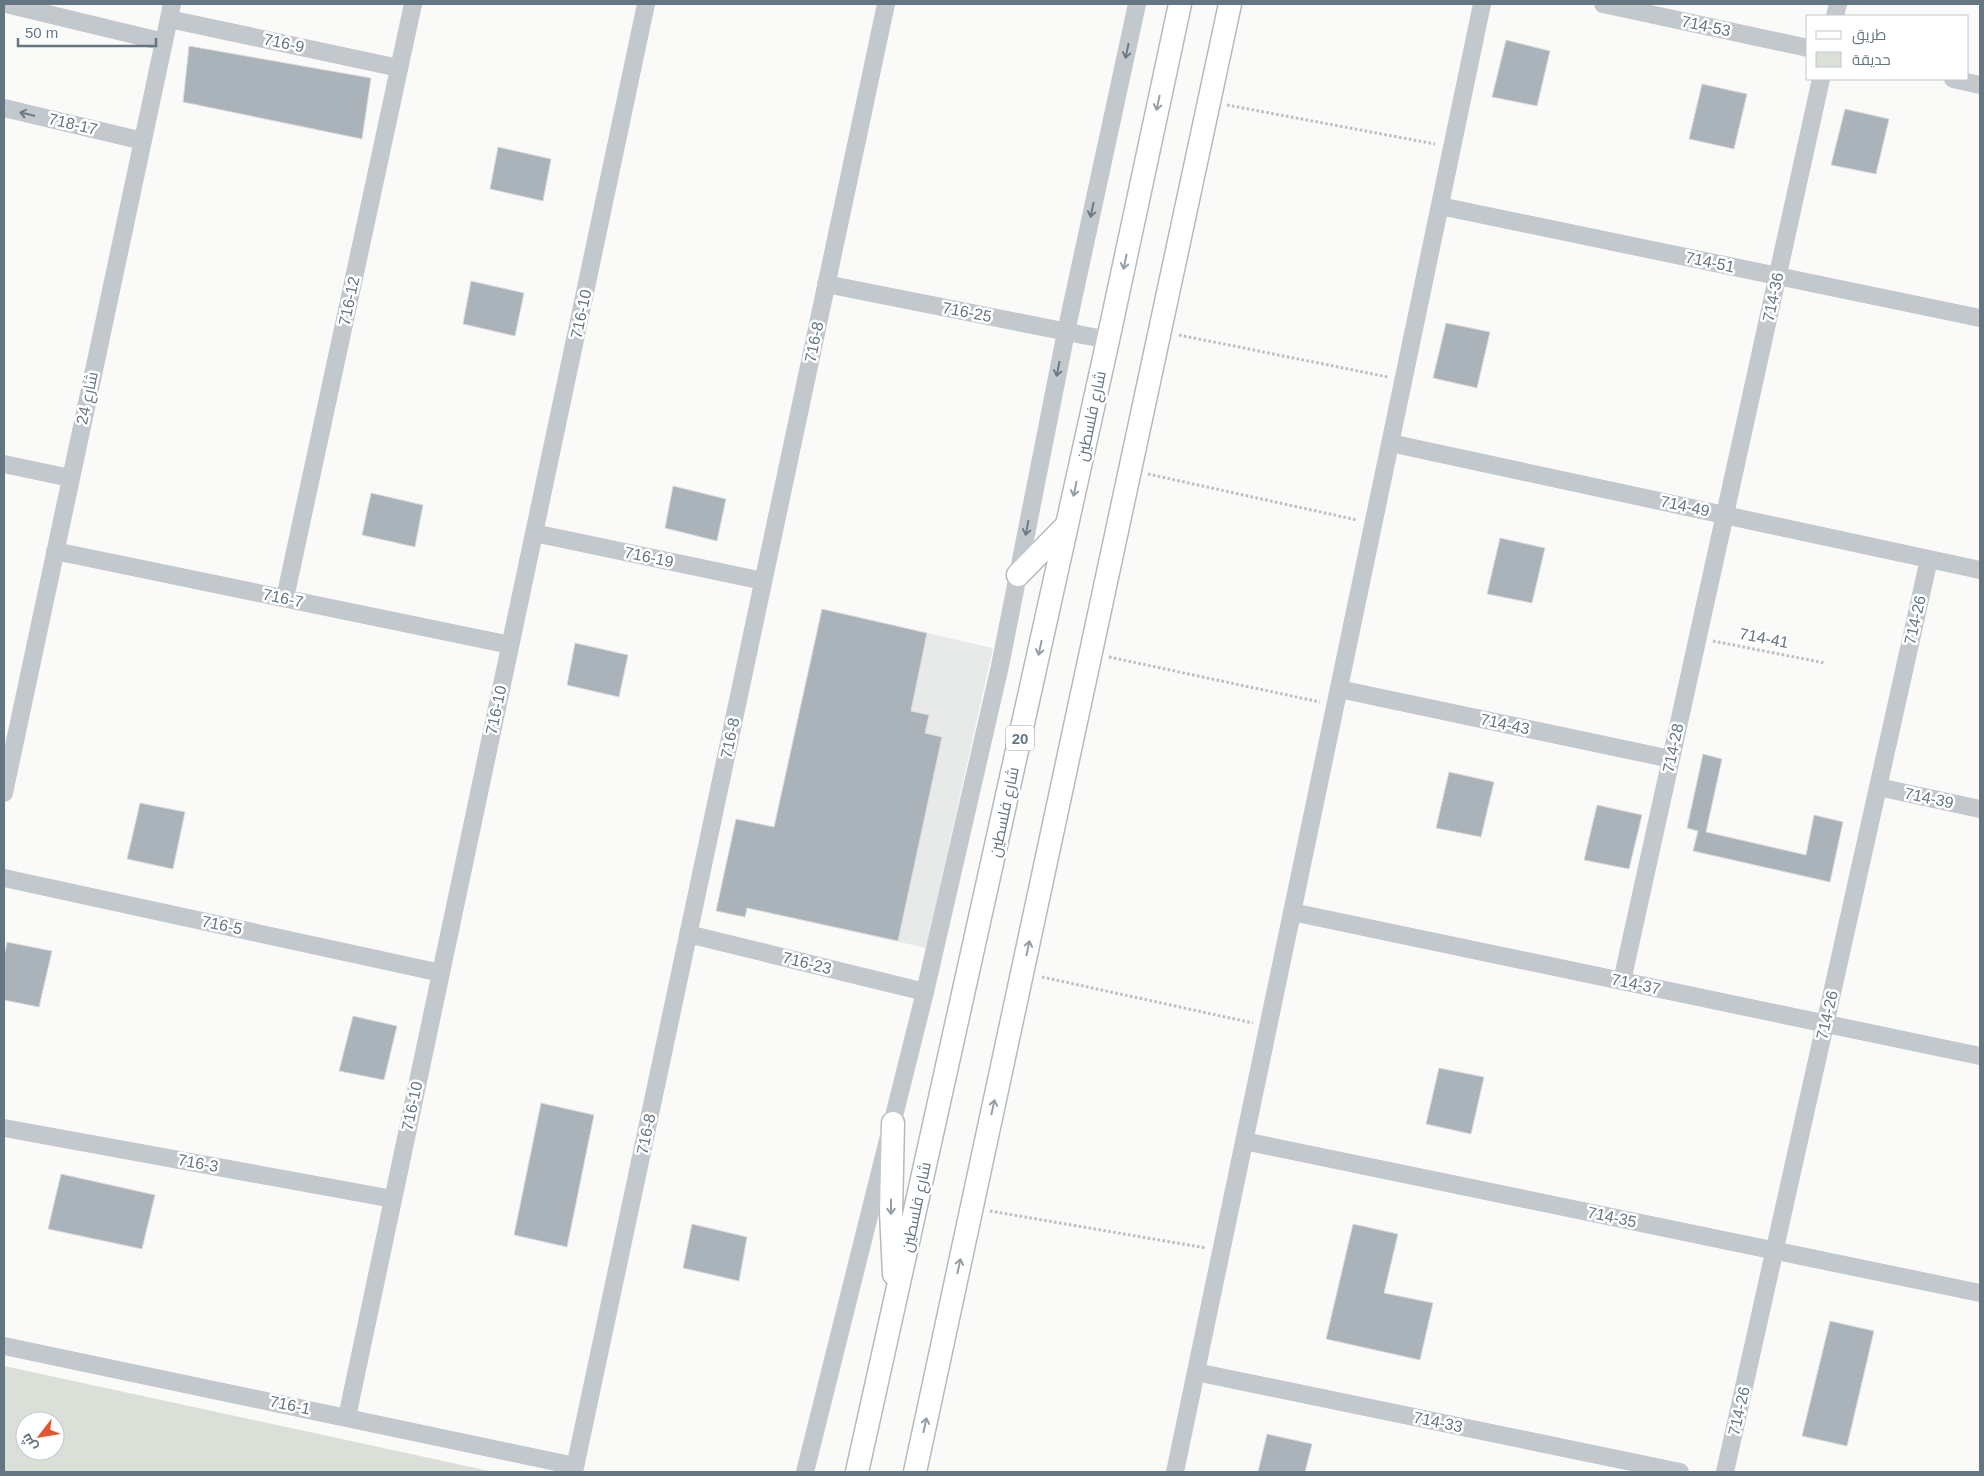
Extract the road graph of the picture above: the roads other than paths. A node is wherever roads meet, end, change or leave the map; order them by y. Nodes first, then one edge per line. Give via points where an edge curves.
1 (6, 4) edge
2 (413, 4) edge
3 (646, 4) edge
4 (886, 4) edge
5 (1137, 4) edge
6 (1180, 4) edge
7 (1230, 4) edge
8 (1482, 4) edge
9 (1604, 4) edge
10 (171, 12) edge
11 (164, 42) junction
12 (1806, 48) edge
13 (399, 68) junction
14 (1821, 80) edge
15 (1958, 80) edge
16 (1980, 84) edge
17 (4, 108) edge
18 (143, 141) junction
19 (1440, 206) junction
20 (1778, 276) junction
21 (826, 284) junction
22 (1980, 318) edge
23 (1066, 332) junction
24 (1108, 340) junction
25 (1390, 443) junction
26 (4, 464) edge
27 (70, 478) junction
28 (1725, 515) junction
29 (1067, 524) junction
30 (534, 533) junction
31 (55, 551) junction
32 (1929, 559) junction
33 (1980, 570) edge
34 (1018, 575) junction
35 (763, 581) junction
36 (285, 598) junction
37 (510, 645) junction
38 (1337, 697) junction
39 (1671, 759) junction
40 (1878, 787) junction
41 (4, 793) edge
42 (1980, 809) edge
43 (4, 878) edge
44 (1292, 912) junction
45 (688, 934) junction
46 (441, 973) junction
47 (1622, 981) junction
48 (925, 992) junction
49 (1825, 1024) junction
50 (1980, 1056) edge
51 (893, 1123) junction
52 (4, 1128) edge
53 (1244, 1141) junction
54 (393, 1199) junction
55 (1775, 1251) junction
56 (1980, 1293) edge
57 (896, 1300) junction
58 (4, 1346) edge
59 (1196, 1372) junction
60 (346, 1417) junction
61 (574, 1469) edge
62 (805, 1472) edge
63 (857, 1472) edge
64 (915, 1472) edge
65 (1175, 1472) edge
66 (1680, 1472) edge
67 (1725, 1472) edge

1 - 11 street
2 - 13 street, 716-12
3 - 30 street, 716-10
4 - 21 street, 716-8
5 -> 23 street
6 -> 24 main road, شارع فلسطين / 20
64 -> 7 main road
8 - 19 street
9 - 12 street, 714-53
10 - 11 street, شارع 24
10 - 13 street, 716-9
11 - 18 street, شارع 24
13 - 36 street, 716-12
14 - 20 street, 714-36
15 - 16 street
18 -> 17 street, 718-17
18 - 27 street, شارع 24
19 - 20 street, 714-51
19 - 25 street
20 - 22 street, 714-51
20 - 28 street, 714-36
21 - 23 street, 716-25
21 - 35 street, 716-8
23 - 24 street, 716-25
23 -> 34 street
24 -> 29 main road, شارع فلسطين / 20
25 - 28 street, 714-49
25 - 38 street
26 - 27 street
27 - 31 street, شارع 24
28 - 32 street, 714-49
28 - 39 street, 714-28
29 - 34 main road
29 -> 57 main road, شارع فلسطين / 20
30 - 35 street, 716-19
30 - 37 street, 716-10
31 - 36 street, 716-7
31 - 41 street, شارع 24
32 - 33 street, 714-49
32 - 40 street, 714-26
34 - 48 street
35 - 45 street, 716-8
36 - 37 street, 716-7
37 - 46 street, 716-10
38 - 39 street, 714-43
38 - 44 street
39 - 47 street, 714-28
40 - 42 street, 714-39
40 - 49 street, 714-26
43 - 46 street, 716-5
44 - 47 street, 714-37
44 - 53 street
45 - 48 street, 716-23
45 - 61 street, 716-8
46 - 54 street, 716-10
47 - 49 street, 714-37
48 - 51 street
49 - 50 street, 714-37
49 - 55 street, 714-26
51 -> 57 main road via 891,1212
51 - 62 street
52 - 54 street, 716-3
53 - 55 street, 714-35
53 - 59 street
54 - 60 street, 716-10
55 - 56 street, 714-35
55 - 67 street, 714-26
57 - 63 main road, شارع فلسطين / 20
58 - 60 street, 716-1
59 - 65 street
59 - 66 street, 714-33
60 - 61 street, 716-1

